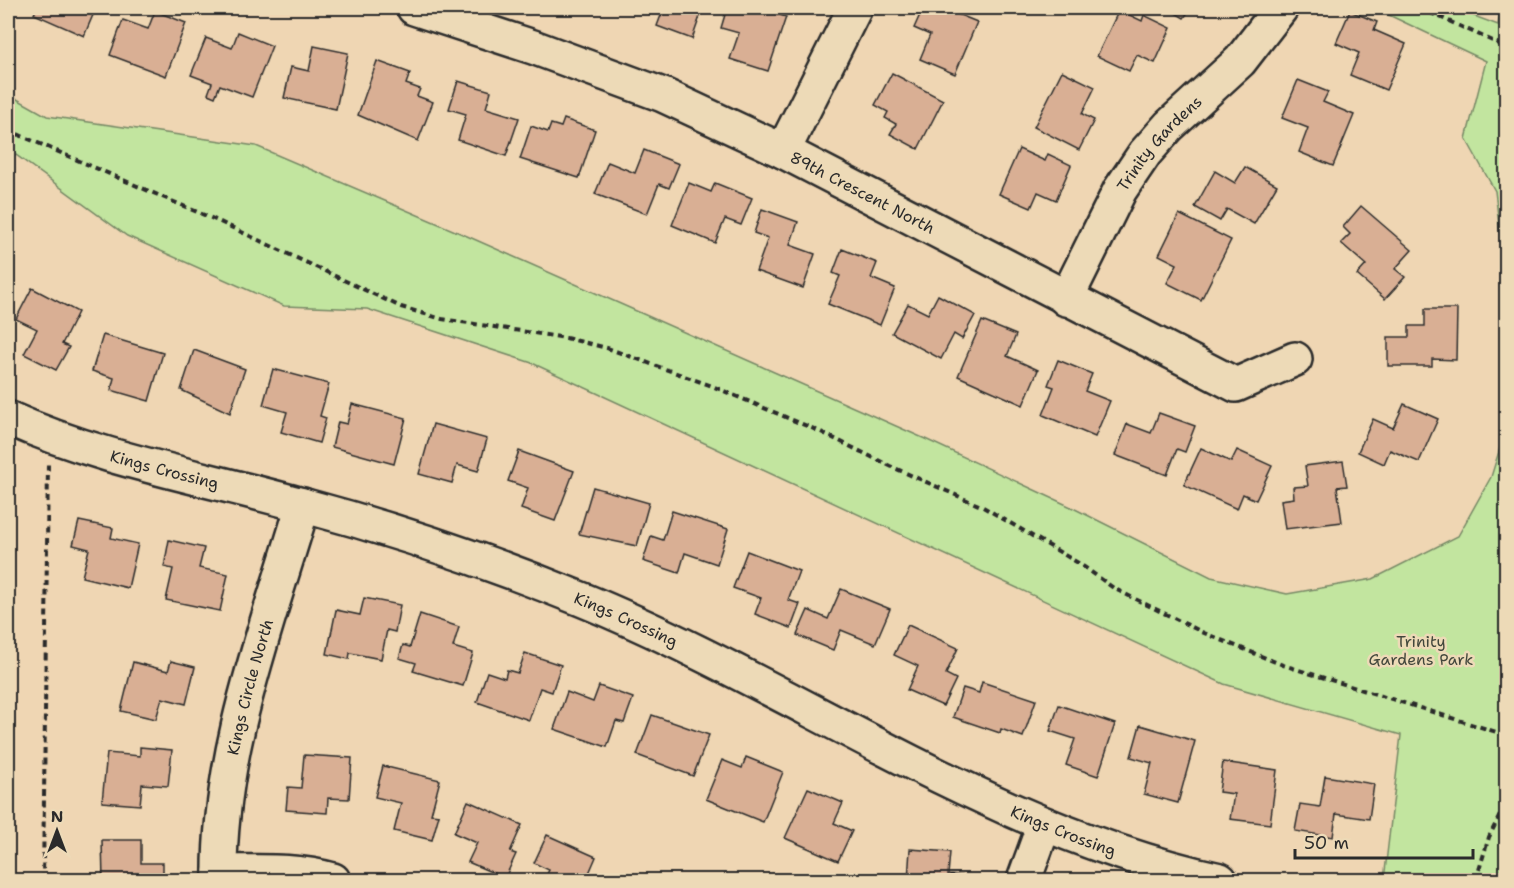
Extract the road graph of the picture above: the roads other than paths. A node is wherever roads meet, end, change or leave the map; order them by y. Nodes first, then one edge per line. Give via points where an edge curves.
1 (414, 8) edge
2 (855, 8) edge
3 (1281, 8) edge
4 (783, 151) junction
5 (1066, 300) junction
6 (1296, 359) dead end
7 (8, 418) edge
8 (303, 505) junction
9 (1044, 825) junction
10 (220, 876) edge
11 (333, 880) edge
12 (1023, 880) edge
13 (1220, 880) edge

1 - 4 street, 89th Crescent North via 663,95
2 - 4 street
3 - 5 street, Trinity Gardens via 1240,61 1145,153 1120,190
4 - 5 street, 89th Crescent North
5 - 6 street, 89th Crescent North via 1236,386
7 - 8 street, Kings Crossing via 112,458
8 - 9 street, Kings Crossing via 410,537 582,600 706,657
8 - 10 street, Kings Circle North via 233,747 223,795
9 - 12 street
9 - 13 street, Kings Crossing via 1164,867
10 - 11 street, Kings Circle North via 273,872

